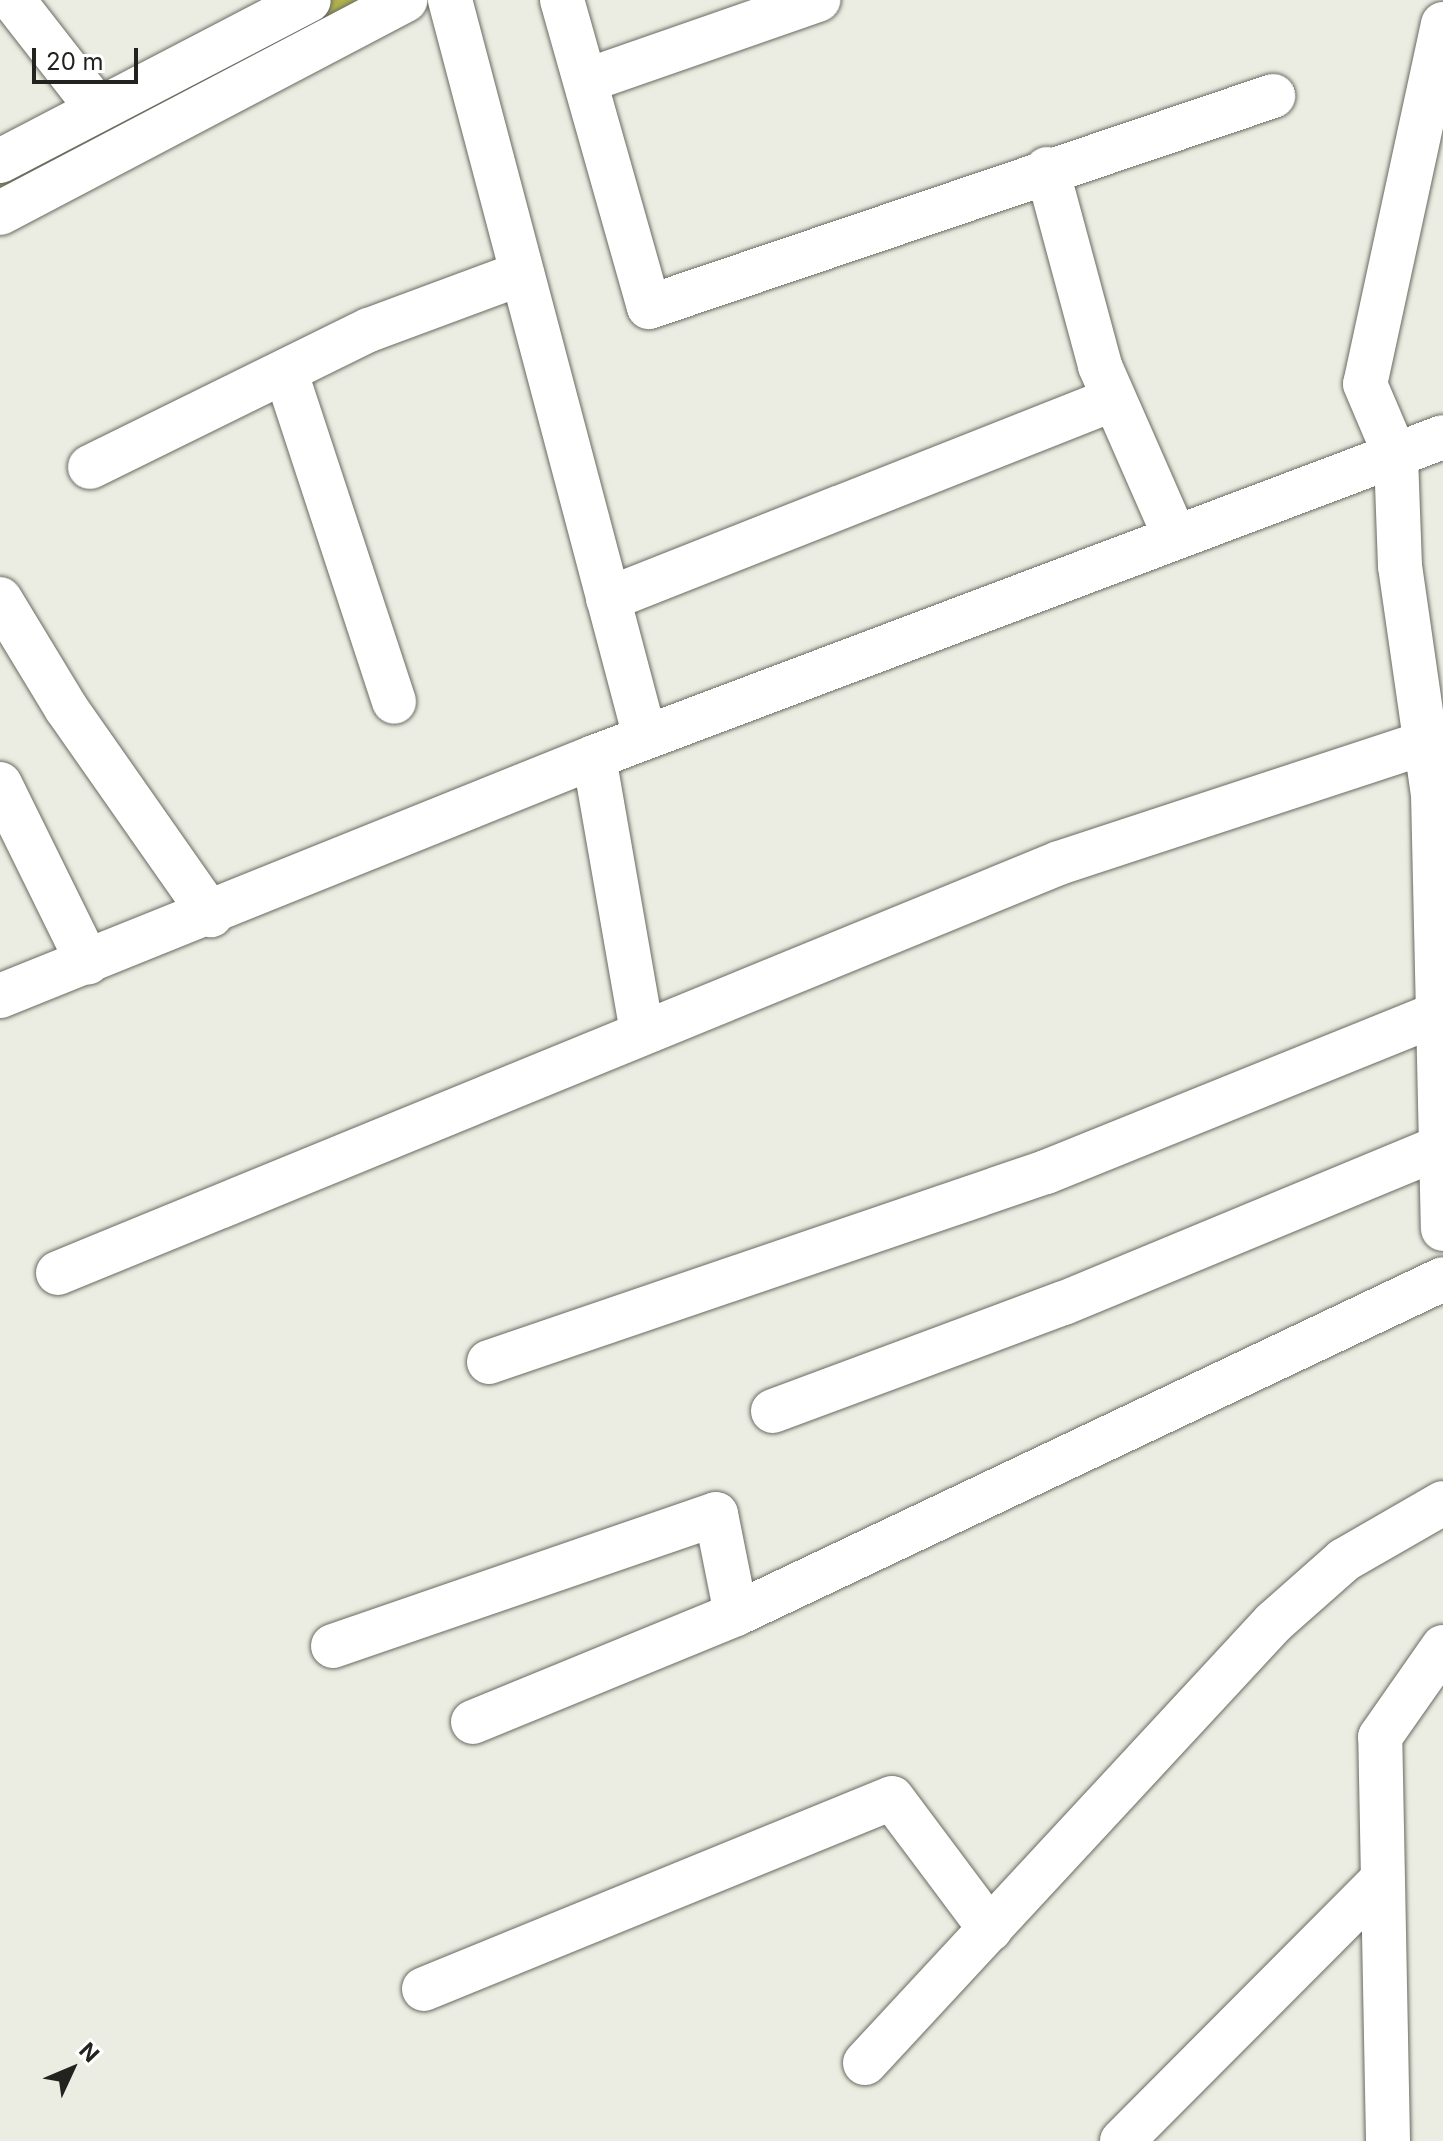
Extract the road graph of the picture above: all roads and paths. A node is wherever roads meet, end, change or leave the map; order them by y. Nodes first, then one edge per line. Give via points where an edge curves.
1 (13, 0) edge
2 (309, 0) edge
3 (406, 0) edge
4 (450, 0) edge
5 (562, 0) edge
6 (818, 0) edge
7 (1443, 24) edge
8 (1438, 74) edge
9 (588, 80) junction
10 (1273, 96) dead end
11 (120, 117) junction
12 (0, 161) edge
13 (1047, 169) junction
14 (0, 213) edge
15 (522, 273) junction
16 (286, 373) junction
17 (1114, 399) junction
18 (1443, 437) edge
19 (1396, 457) junction
20 (90, 467) dead end
21 (1175, 537) junction
22 (0, 599) edge
23 (608, 599) junction
24 (394, 702) dead end
25 (645, 737) junction
26 (1425, 743) junction
27 (594, 757) junction
28 (0, 784) edge
29 (211, 915) junction
30 (88, 963) junction
31 (0, 996) edge
32 (1438, 1014) junction
33 (642, 1031) junction
34 (1441, 1147) junction
35 (1443, 1229) edge
36 (58, 1273) dead end
37 (1443, 1279) edge
38 (489, 1362) dead end
39 (773, 1411) dead end
40 (1443, 1503) edge
41 (736, 1614) junction
42 (333, 1646) dead end
43 (1443, 1647) edge
44 (473, 1722) dead end
45 (1382, 1880) junction
46 (990, 1929) junction
47 (424, 1989) dead end
48 (865, 2063) dead end
49 (1122, 2141) edge
50 (1388, 2141) edge

1 - 11 street
2 - 11 street
3 - 11 street
4 - 15 street
5 - 9 street
6 - 9 street
7 - 8 street
8 - 19 street via 1365,384
9 - 13 street via 649,307
10 - 13 street
11 - 12 street
11 - 14 street
13 - 17 street
15 - 16 street via 369,330
15 - 23 street
16 - 20 street
16 - 24 street
17 - 21 street
17 - 23 street
18 - 19 street
19 - 21 street
19 - 26 street via 1400,566
21 - 25 street
22 - 29 street via 66,708
23 - 25 street
25 - 27 street
26 - 32 street
26 - 33 street via 1059,863
27 - 29 street
27 - 33 street
28 - 30 street
29 - 30 street
30 - 31 street
32 - 34 street
32 - 38 street via 1046,1172
33 - 36 street
34 - 35 street
34 - 39 street via 1064,1303
37 - 41 street
40 - 46 street via 1344,1560 1274,1622
41 - 42 street via 716,1514
41 - 44 street
43 - 45 street via 1380,1737
45 - 49 street
45 - 50 street
46 - 47 street via 892,1798
46 - 48 street

